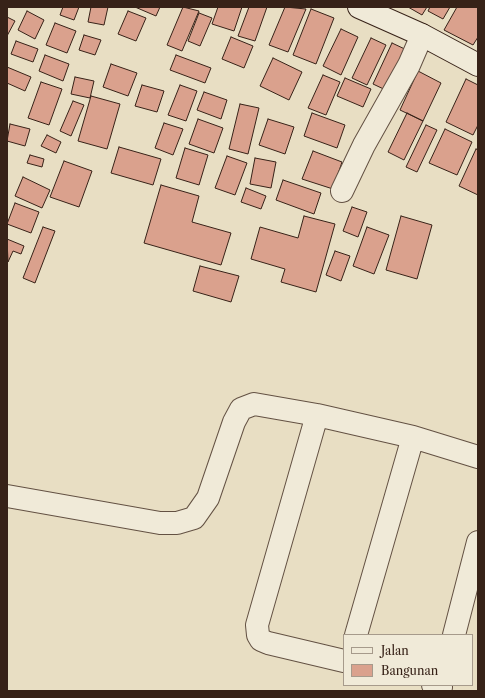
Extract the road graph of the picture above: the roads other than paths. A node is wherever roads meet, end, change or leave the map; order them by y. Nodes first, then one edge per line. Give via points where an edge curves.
1 (359, 7) edge
2 (422, 35) junction
3 (478, 65) edge
4 (342, 191) dead end
5 (317, 415) junction
6 (413, 437) junction
7 (478, 457) edge
8 (7, 496) edge
9 (478, 542) edge
10 (356, 634) edge
11 (454, 634) edge
12 (343, 660) edge

1 - 2 street
2 - 3 street
2 - 4 street via 409,65 364,145
5 - 6 street
5 - 8 street via 254,404 242,409 234,422 208,498 194,518 177,523 160,523
5 - 12 street via 257,625 258,635 261,640 268,643
6 - 7 street
6 - 10 street
9 - 11 street

